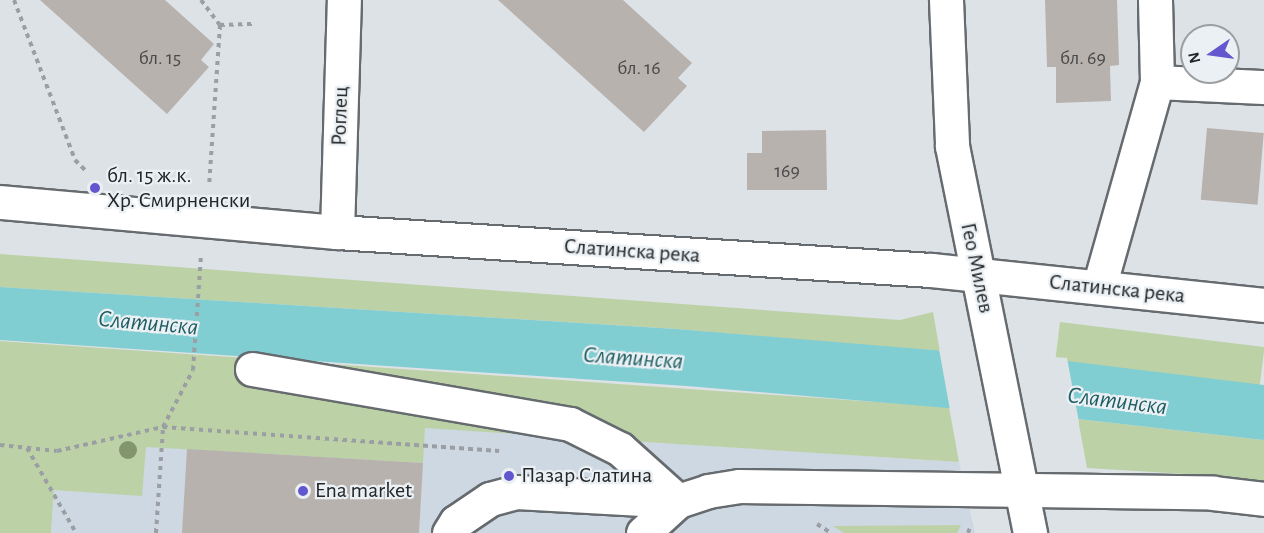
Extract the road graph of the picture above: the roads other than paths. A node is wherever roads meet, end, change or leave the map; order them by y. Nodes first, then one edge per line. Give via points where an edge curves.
1 (344, 0) edge
2 (946, 0) edge
3 (1155, 0) edge
4 (1157, 82) junction
5 (1264, 87) edge
6 (0, 202) edge
7 (337, 232) junction
8 (978, 274) junction
9 (1099, 287) junction
10 (1264, 304) edge
11 (252, 369) dead end
12 (1019, 478) junction
13 (1264, 499) edge
14 (678, 501) junction
15 (449, 533) edge
16 (643, 533) edge
17 (1030, 533) edge

1 - 7 street, Роглец
2 - 8 street, Гео Милев via 952,146
3 - 4 street
4 - 5 street
4 - 9 street
6 - 7 street, Слатинска река via 126,214 204,234
7 - 8 street, Слатинска река
8 - 9 street, Слатинска река
8 - 12 street, Гео Милев
9 - 10 street, Слатинска река
11 - 14 street via 570,424 621,449
12 - 13 street
12 - 14 street via 739,486
12 - 17 street, Гео Милев
14 - 15 street via 516,492 490,499 456,522
14 - 16 street

